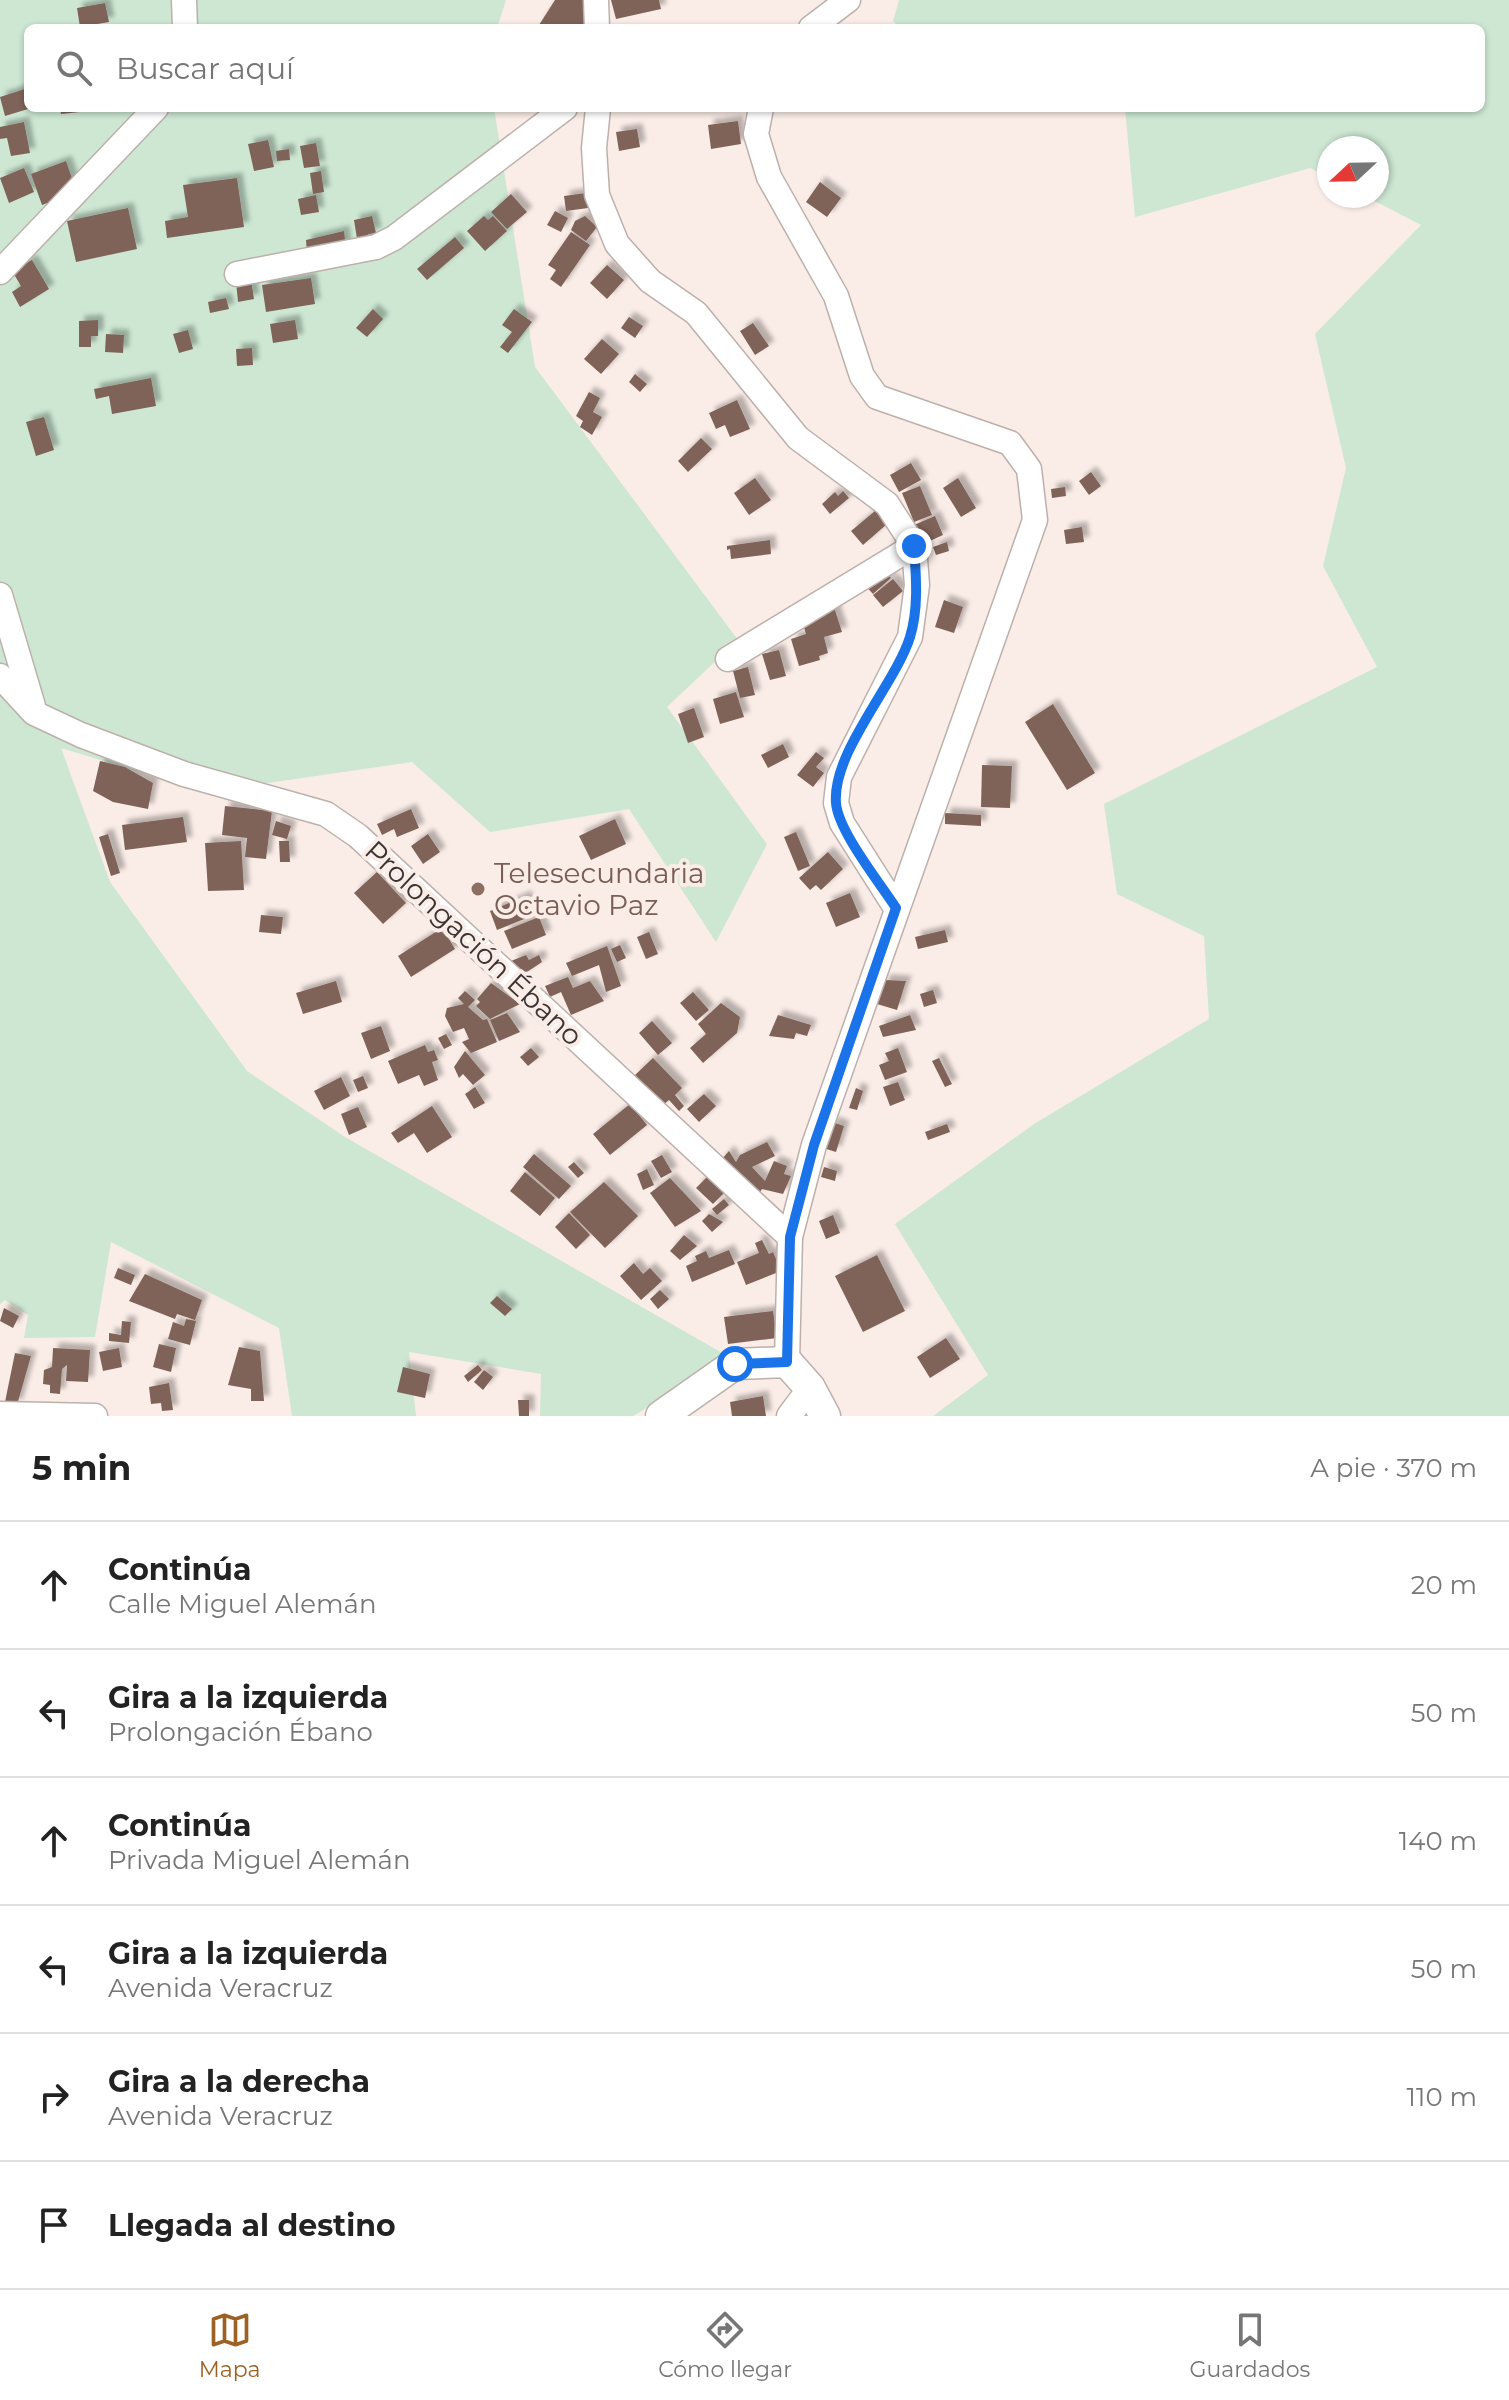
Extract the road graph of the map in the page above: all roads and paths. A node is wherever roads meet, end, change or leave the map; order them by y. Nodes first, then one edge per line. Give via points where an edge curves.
1 (184, 0) edge
2 (596, 0) edge
3 (848, 0) edge
4 (185, 24) edge
5 (597, 24) edge
6 (816, 24) edge
7 (152, 112) edge
8 (560, 112) edge
9 (598, 112) edge
10 (760, 112) edge
11 (0, 272) edge
12 (237, 274) dead end
13 (914, 546) junction
14 (0, 595) edge
15 (728, 659) dead end
16 (0, 676) edge
17 (34, 713) junction
18 (896, 908) junction
19 (790, 1237) junction
20 (787, 1362) junction
21 (810, 1388) junction
22 (0, 1414) edge
23 (95, 1416) edge
24 (661, 1416) edge
25 (789, 1416) edge
26 (825, 1416) edge

1 - 4 street
2 - 5 street
3 - 6 street
7 - 11 street
8 - 12 street via 394,238 376,247
9 - 13 street via 597,195 617,244 650,281 696,313 798,438 887,504
10 - 18 street via 756,134 769,177 836,296 862,376 877,397 1010,443 1029,469 1034,490 1035,520
13 - 15 street
13 - 18 street via 917,585 910,637 839,777 836,803 842,823
14 - 17 street
16 - 17 street, Prolongación Ébano
17 - 19 street, Prolongación Ébano via 184,774 326,814 358,836
18 - 19 street via 814,1145
19 - 20 street
20 - 21 main road
20 - 24 main road via 735,1364
21 - 25 street
21 - 26 main road
22 - 23 street

